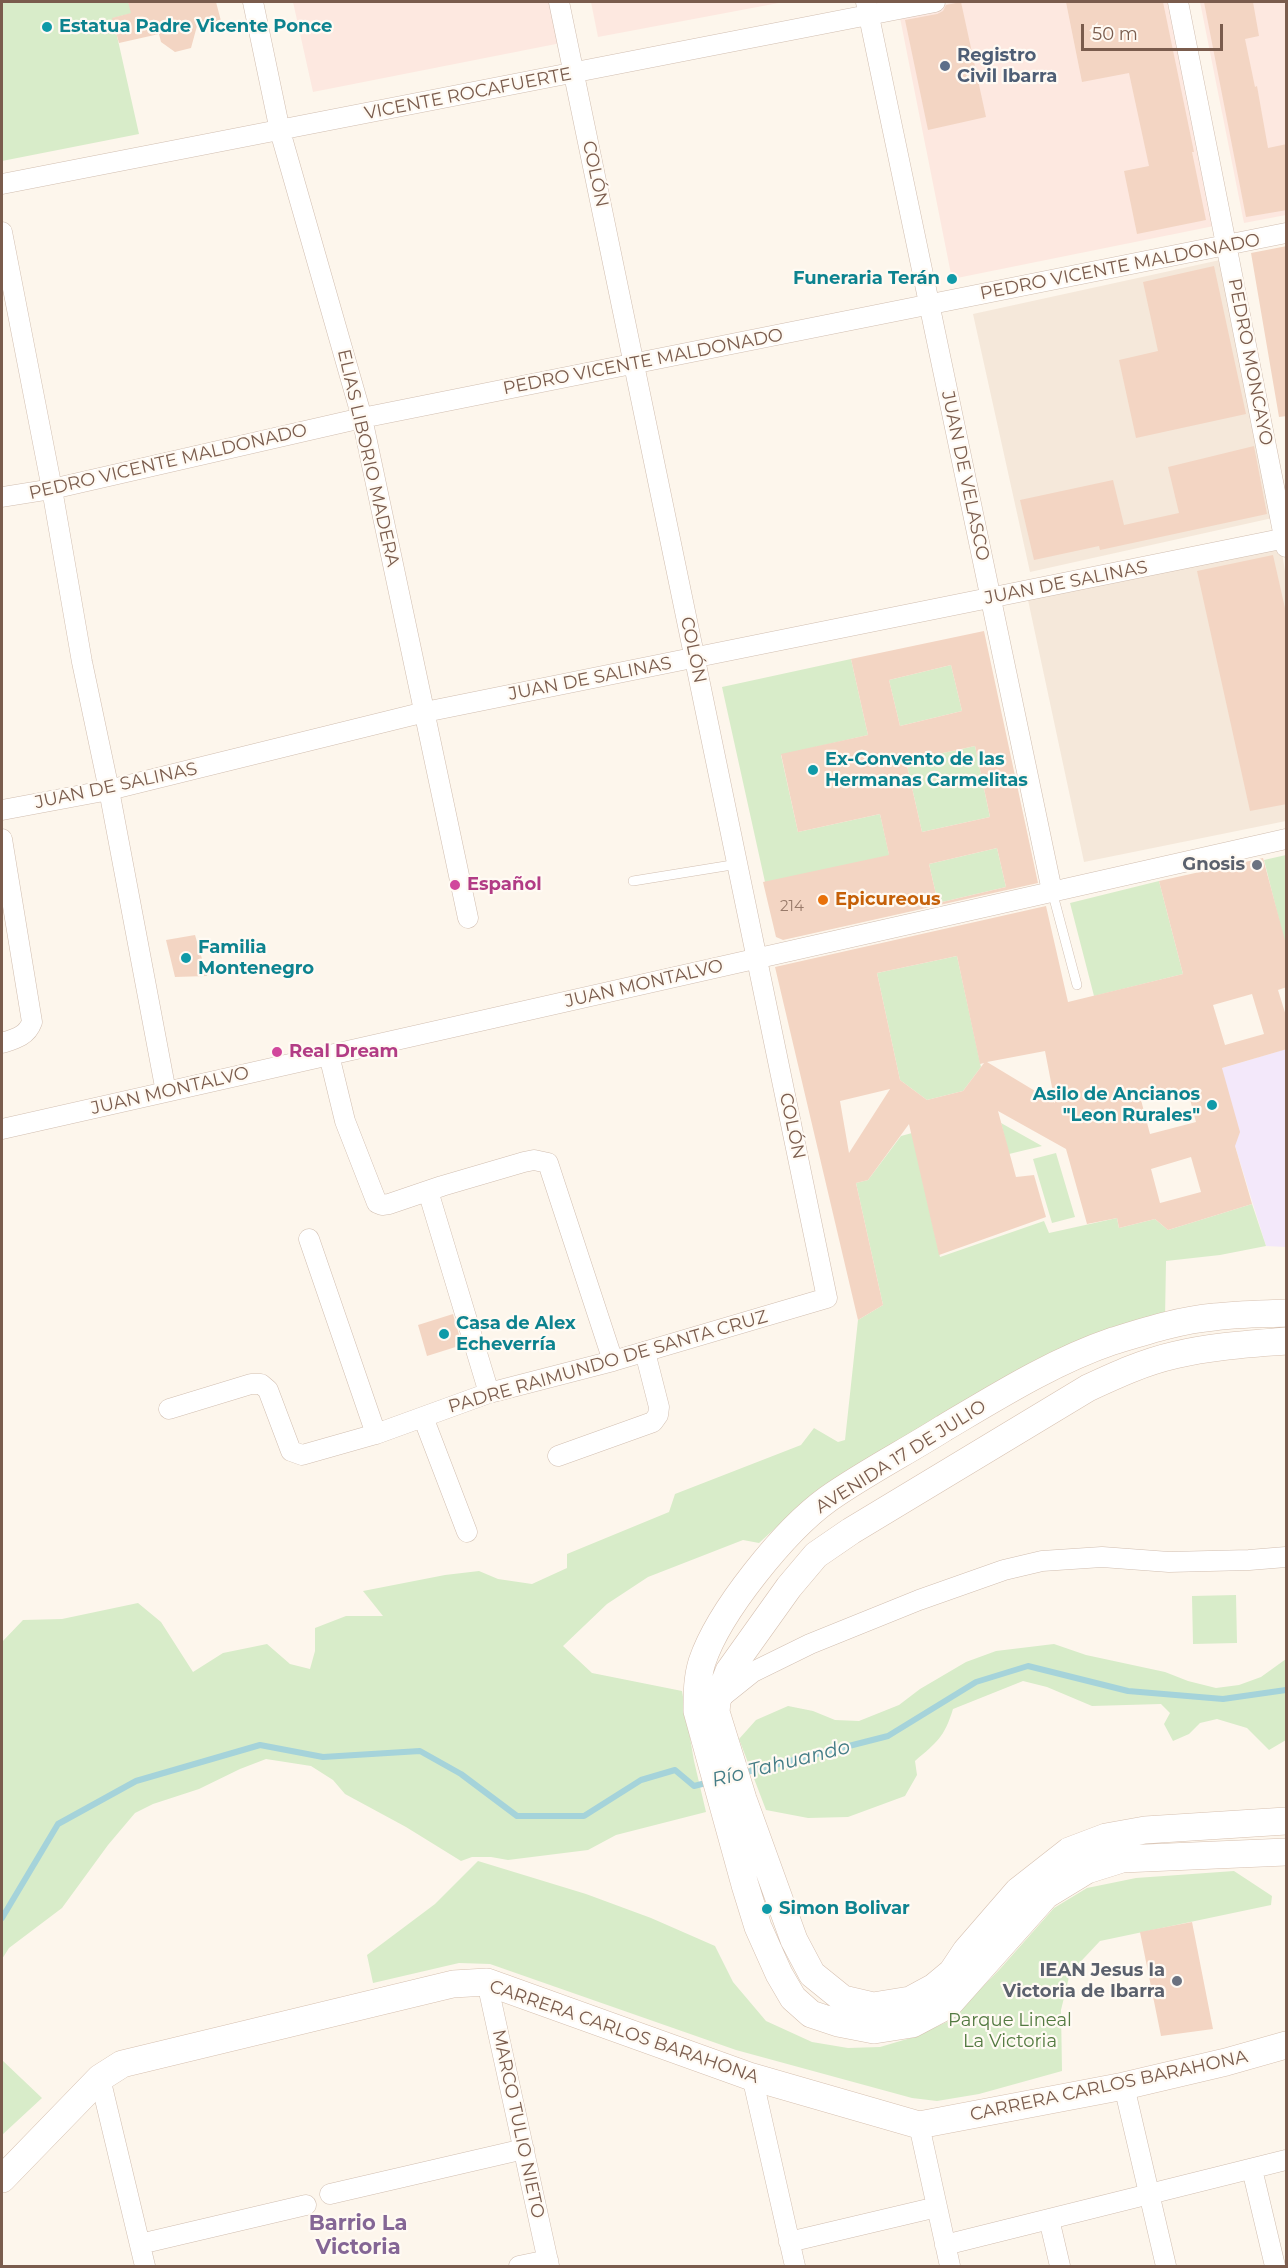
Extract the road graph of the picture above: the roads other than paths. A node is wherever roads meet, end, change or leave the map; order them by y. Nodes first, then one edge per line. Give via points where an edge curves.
1 (253, 2) edge
2 (559, 2) edge
3 (935, 2) edge
4 (1178, 2) edge
5 (867, 8) edge
6 (574, 73) junction
7 (280, 131) junction
8 (2, 184) edge
9 (2, 232) edge
10 (1287, 233) edge
11 (1227, 245) junction
12 (930, 305) junction
13 (634, 364) junction
14 (362, 418) junction
15 (52, 489) junction
16 (2, 497) edge
17 (1286, 541) edge
18 (991, 598) junction
19 (695, 658) junction
20 (425, 712) junction
21 (109, 790) junction
22 (2, 810) edge
23 (2, 839) edge
24 (1287, 839) edge
25 (738, 864) junction
26 (633, 880) dead end
27 (1052, 891) junction
28 (468, 918) dead end
29 (9, 928) edge
30 (757, 958) junction
31 (1077, 985) dead end
32 (2, 1043) edge
33 (329, 1055) junction
34 (166, 1092) junction
35 (2, 1129) edge
36 (428, 1191) junction
37 (309, 1239) dead end
38 (827, 1298) joint
39 (1287, 1313) edge
40 (1287, 1341) edge
41 (645, 1352) junction
42 (613, 1361) junction
43 (489, 1393) junction
44 (169, 1409) dead end
45 (423, 1417) junction
46 (376, 1434) junction
47 (558, 1456) dead end
48 (467, 1532) dead end
49 (1287, 1557) edge
50 (741, 1672) junction
51 (710, 1708) junction
52 (734, 1805) junction
53 (1287, 1821) edge
54 (1287, 1852) edge
55 (487, 1982) junction
56 (1287, 2045) edge
57 (752, 2076) junction
58 (100, 2078) junction
59 (1124, 2086) junction
60 (919, 2125) junction
61 (524, 2149) junction
62 (1287, 2160) edge
63 (1252, 2169) junction
64 (2, 2179) edge
65 (330, 2194) dead end
66 (1149, 2194) junction
67 (306, 2205) dead end
68 (937, 2207) junction
69 (1049, 2219) junction
70 (789, 2242) junction
71 (140, 2244) junction
72 (945, 2245) junction
73 (549, 2263) edge
74 (145, 2266) edge
75 (519, 2266) edge
76 (795, 2266) edge
77 (950, 2266) edge
78 (1060, 2266) edge
79 (1166, 2266) edge
80 (1275, 2266) edge

1 - 7 street, ELIAS LIBORIO MADERA
2 - 6 street, COLÓN
3 - 5 street, VICENTE ROCAFUERTE
4 - 11 street, PEDRO MONCAYO
5 - 6 street, VICENTE ROCAFUERTE
5 - 12 street, JUAN DE VELASCO
6 - 7 street, VICENTE ROCAFUERTE
6 - 13 street, COLÓN
7 - 8 street, VICENTE ROCAFUERTE
7 - 14 street, ELIAS LIBORIO MADERA
9 - 15 street
10 - 11 street, PEDRO VICENTE MALDONADO
11 - 12 street, PEDRO VICENTE MALDONADO
11 - 17 street, PEDRO MONCAYO
12 - 13 street, PEDRO VICENTE MALDONADO
12 - 18 street, JUAN DE VELASCO
13 - 14 street, PEDRO VICENTE MALDONADO
13 - 19 street, COLÓN
14 - 15 street, PEDRO VICENTE MALDONADO
14 - 20 street, ELIAS LIBORIO MADERA
15 - 16 street, PEDRO VICENTE MALDONADO
15 - 21 street
17 - 18 street, JUAN DE SALINAS
18 - 19 street, JUAN DE SALINAS
18 - 27 street, JUAN DE VELASCO
19 - 20 street, JUAN DE SALINAS
19 - 25 street, COLÓN
20 - 21 street, JUAN DE SALINAS
20 - 28 street, ELIAS LIBORIO MADERA
21 - 22 street, JUAN DE SALINAS
21 - 34 street
23 - 29 street
24 - 27 street, JUAN MONTALVO
25 - 26 lane
25 - 30 street, COLÓN
27 - 30 street, JUAN MONTALVO
27 - 31 lane, JUAN DE VELASCO
29 - 32 street via 32,1022 29,1031
30 - 33 street, JUAN MONTALVO
30 - 38 street, COLÓN
33 - 34 street, JUAN MONTALVO
33 - 36 street via 345,1121 377,1203 389,1204
34 - 35 street, JUAN MONTALVO
36 - 42 street via 524,1162 548,1163
36 - 43 street
37 - 46 street
38 - 41 street, PADRE RAIMUNDO DE SANTA CRUZ
39 - 51 main road, AVENIDA 17 DE JULIO via 1190,1321 1139,1333 1079,1354 989,1401 827,1500 764,1562 717,1627 698,1682
40 - 50 main road, AVENIDA 17 DE JULIO via 1207,1348 1127,1370 1078,1394 851,1531 816,1555 789,1587
41 - 42 street, PADRE RAIMUNDO DE SANTA CRUZ
41 - 47 street via 659,1407 653,1422
42 - 43 street, PADRE RAIMUNDO DE SANTA CRUZ
43 - 45 street, PADRE RAIMUNDO DE SANTA CRUZ
44 - 46 street, PADRE RAIMUNDO DE SANTA CRUZ via 261,1383 268,1390 291,1451 302,1455
45 - 46 street, PADRE RAIMUNDO DE SANTA CRUZ
45 - 48 street
49 - 50 street via 1169,1562 1102,1557 1042,1561 919,1600
50 - 51 main road, AVENIDA 17 DE JULIO
51 - 52 main road, AVENIDA 17 DE JULIO
52 - 53 main road, AVENIDA 17 DE JULIO via 812,1974 843,1999 873,2006 910,2001 934,1987 952,1972 1018,1891 1069,1851 1106,1837 1145,1830
52 - 54 main road, AVENIDA 17 DE JULIO via 758,1927 793,1998 811,2014 874,2030 912,2024 948,2005 1046,1895 1087,1870 1122,1859
55 - 57 main road, CARRERA CARLOS BARAHONA
55 - 58 main road, CARRERA CARLOS BARAHONA via 453,1984 122,2064
55 - 61 street, MARCO TULIO NIETO
56 - 59 main road, CARRERA CARLOS BARAHONA
57 - 60 main road, CARRERA CARLOS BARAHONA
57 - 70 street
58 - 64 main road, CARRERA CARLOS BARAHONA
58 - 71 street
59 - 60 main road, CARRERA CARLOS BARAHONA
59 - 66 street
60 - 68 street
61 - 65 street
61 - 73 street, MARCO TULIO NIETO
62 - 63 street
63 - 66 street
63 - 80 street
66 - 69 street
66 - 79 street
67 - 71 street
68 - 70 street
68 - 72 street
69 - 72 street
69 - 78 street
70 - 76 street
71 - 74 street
72 - 77 street
73 - 75 street

